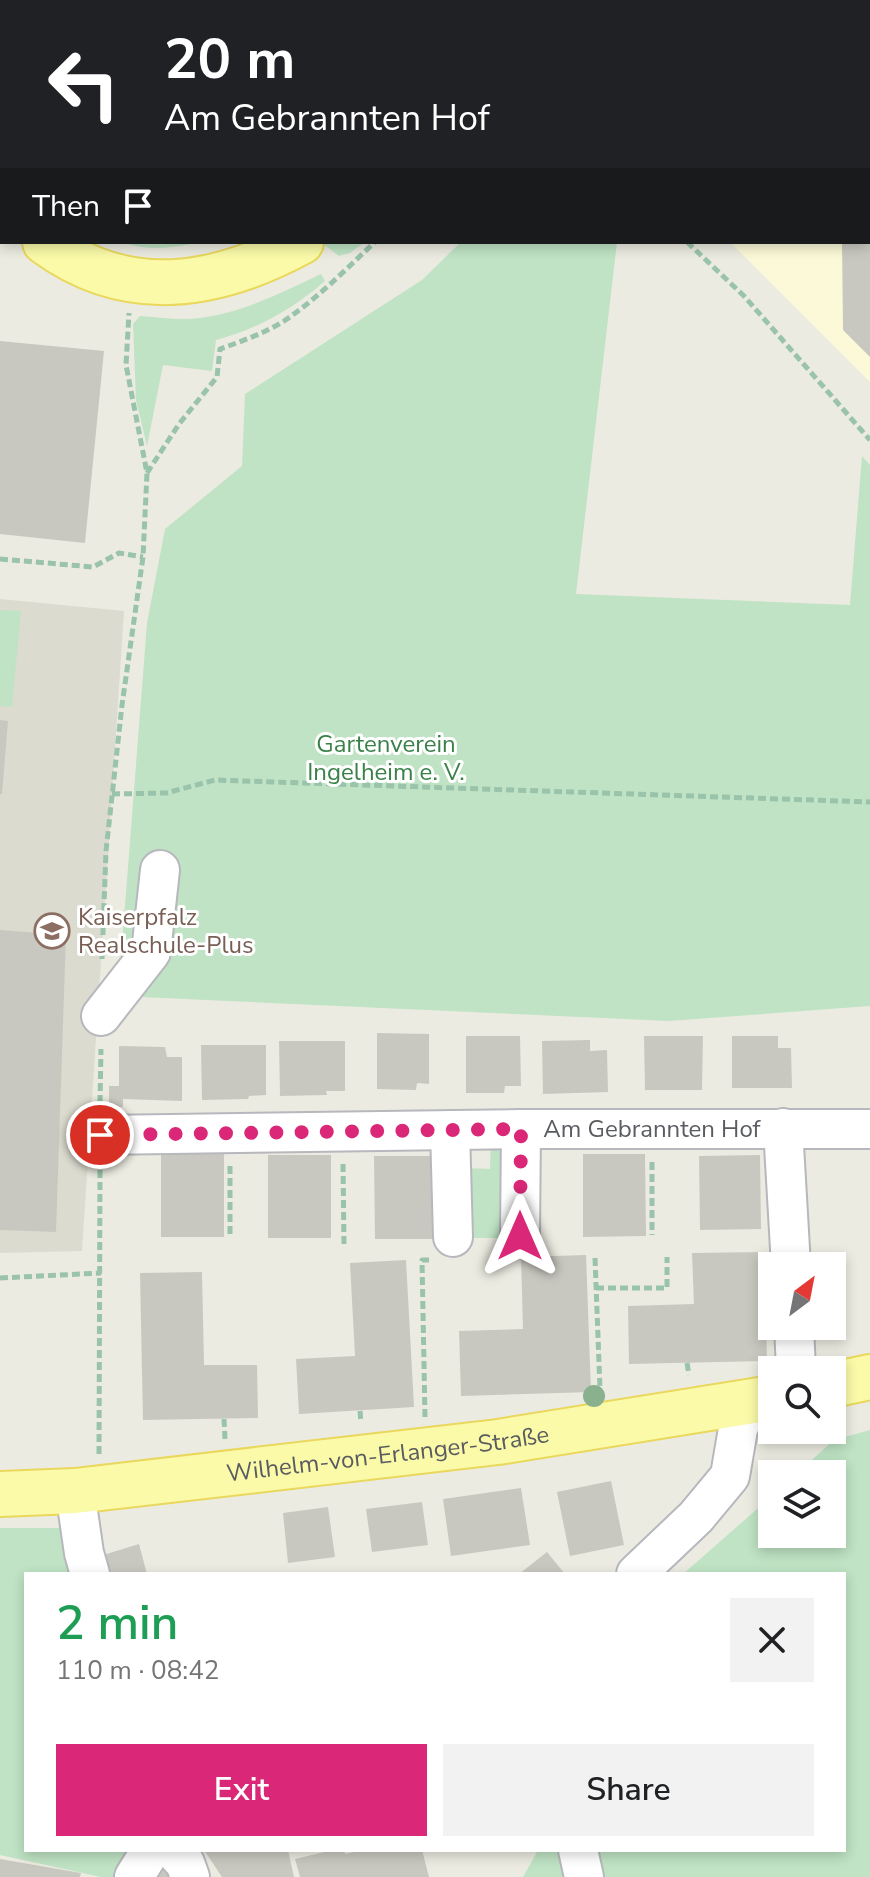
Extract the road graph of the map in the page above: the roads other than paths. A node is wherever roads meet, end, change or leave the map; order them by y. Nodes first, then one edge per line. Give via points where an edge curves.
1 (48, 244) edge
2 (273, 244) edge
3 (297, 244) edge
4 (238, 271) junction
5 (160, 870) dead end
6 (101, 1016) dead end
7 (783, 1128) junction
8 (521, 1129) junction
9 (870, 1129) edge
10 (450, 1130) junction
11 (100, 1135) dead end
12 (520, 1236) dead end
13 (445, 1248) road end
14 (790, 1252) edge
15 (870, 1377) edge
16 (846, 1382) edge
17 (758, 1401) edge
18 (758, 1404) edge
19 (75, 1491) junction
20 (0, 1494) edge
21 (89, 1572) edge
22 (638, 1572) edge
23 (150, 1852) edge
24 (175, 1852) edge
25 (578, 1852) edge
26 (134, 1877) edge
27 (190, 1877) edge
28 (584, 1877) edge

1 - 4 main road via 74,261 131,280 176,283
2 - 4 main road
3 - 4 main road
5 - 6 street via 151,952
7 - 8 street, Am Gebrannten Hof
7 - 9 street, Am Gebrannten Hof
7 - 14 street, Am Gebrannten Hof
8 - 10 street, Am Gebrannten Hof
8 - 12 street, Am Gebrannten Hof
10 - 11 street, Am Gebrannten Hof
10 - 13 street
15 - 16 main road
17 - 19 main road, Wilhelm-von-Erlanger-Straße via 426,1450
18 - 22 street via 738,1429 730,1476
19 - 20 main road, Wilhelm-von-Erlanger-Straße
19 - 21 street
23 - 26 street
24 - 27 street
25 - 28 street

